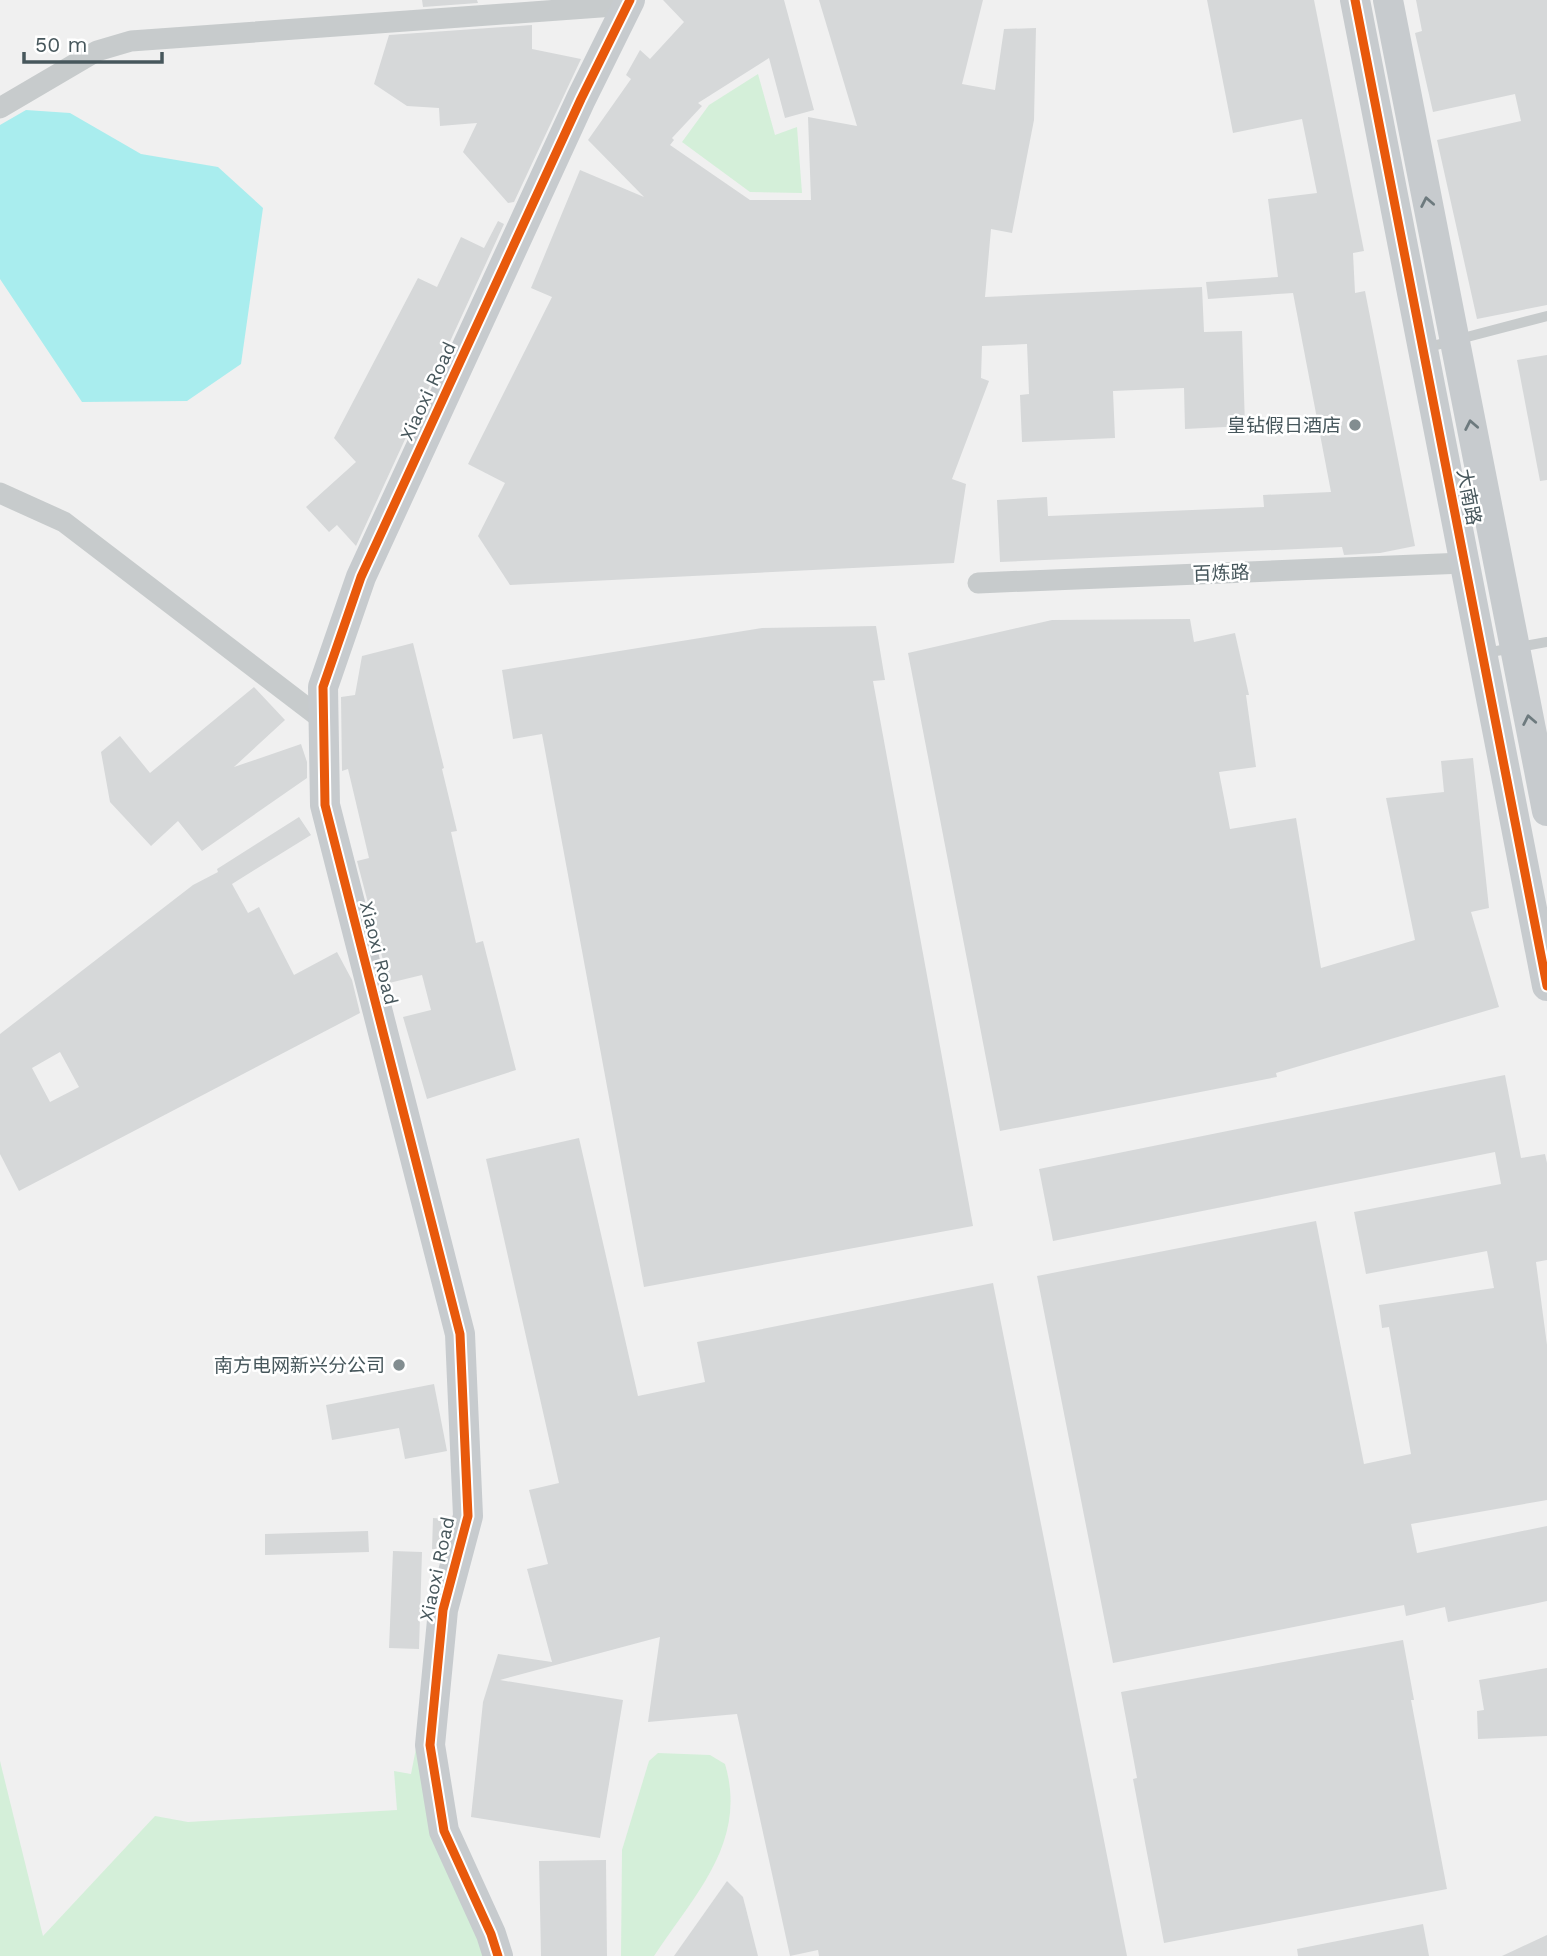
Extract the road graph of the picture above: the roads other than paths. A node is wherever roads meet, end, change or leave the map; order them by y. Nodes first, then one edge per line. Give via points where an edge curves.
1 (1354, 0) edge
2 (1388, 0) edge
3 (629, 2) edge
4 (0, 108) edge
5 (1547, 316) edge
6 (1454, 340) junction
7 (1423, 348) junction
8 (0, 496) edge
9 (1464, 563) junction
10 (978, 583) dead end
11 (1547, 642) edge
12 (1515, 648) junction
13 (1482, 654) junction
14 (323, 720) junction
15 (1547, 811) edge
16 (1542, 932) edge
17 (1547, 986) edge
18 (498, 1956) edge

1 - 7 street, 大南路
6 -> 2 street, 大南路
3 - 4 street via 131,41 97,51
3 - 14 street, Xiaoxi Road via 361,577 323,687
5 - 6 lane
6 - 7 lane
12 -> 6 street, 大南路
7 - 9 street, 大南路
8 - 14 street via 64,522
9 - 10 street, 百炼路
9 - 13 street, 大南路
11 - 12 lane
12 - 13 lane
15 -> 12 street, 大南路
13 - 16 street, 大南路 via 1481,647
14 - 18 street, Xiaoxi Road via 325,805 460,1334 468,1516 443,1610 430,1745 444,1831
16 - 17 street, 大南路

